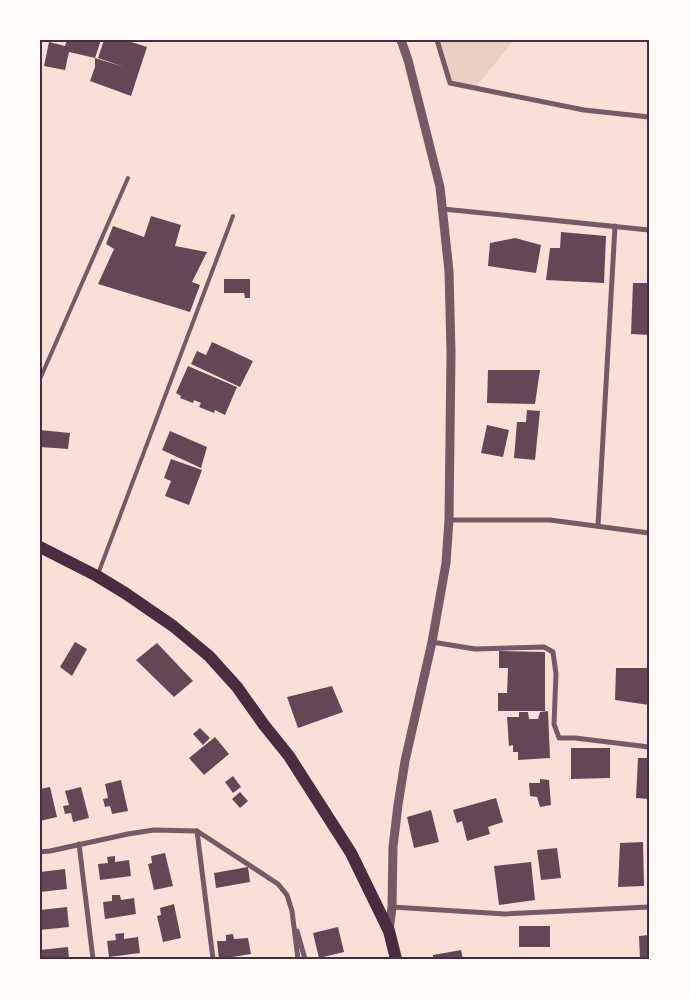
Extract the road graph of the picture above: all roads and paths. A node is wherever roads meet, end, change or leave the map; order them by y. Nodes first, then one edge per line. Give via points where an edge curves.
1 (401, 40) edge
2 (437, 40) edge
3 (649, 117) edge
4 (128, 178) dead end
5 (442, 208) junction
6 (233, 216) dead end
7 (615, 226) junction
8 (649, 230) edge
9 (40, 379) edge
10 (449, 520) junction
11 (598, 526) junction
12 (649, 533) edge
13 (40, 547) edge
14 (97, 576) junction
15 (432, 642) junction
16 (649, 747) edge
17 (197, 831) junction
18 (79, 844) junction
19 (40, 852) edge
20 (649, 907) edge
21 (392, 908) junction
22 (292, 911) junction
23 (389, 931) junction
24 (93, 959) edge
25 (213, 959) edge
26 (298, 959) edge
27 (305, 959) edge
28 (396, 959) edge

1 - 5 street via 440,187
2 - 3 street via 450,83 584,110
4 - 9 lane
5 - 7 street
5 - 10 street via 449,271
6 - 14 lane
7 - 8 street
7 - 11 street
10 - 11 street via 550,520
10 - 15 street via 446,563
11 - 12 street
13 - 14 main road
14 - 23 main road via 173,626 209,656 238,687 289,756 351,853
15 - 16 street via 475,648 544,647 553,652 556,674 554,724 559,738
15 - 21 street via 398,805 393,847
17 - 18 street via 154,830
17 - 22 street via 278,884
17 - 25 street
18 - 19 street
18 - 24 street
20 - 21 street via 505,914
21 - 23 street
22 - 26 street
22 - 27 street
23 - 28 main road

